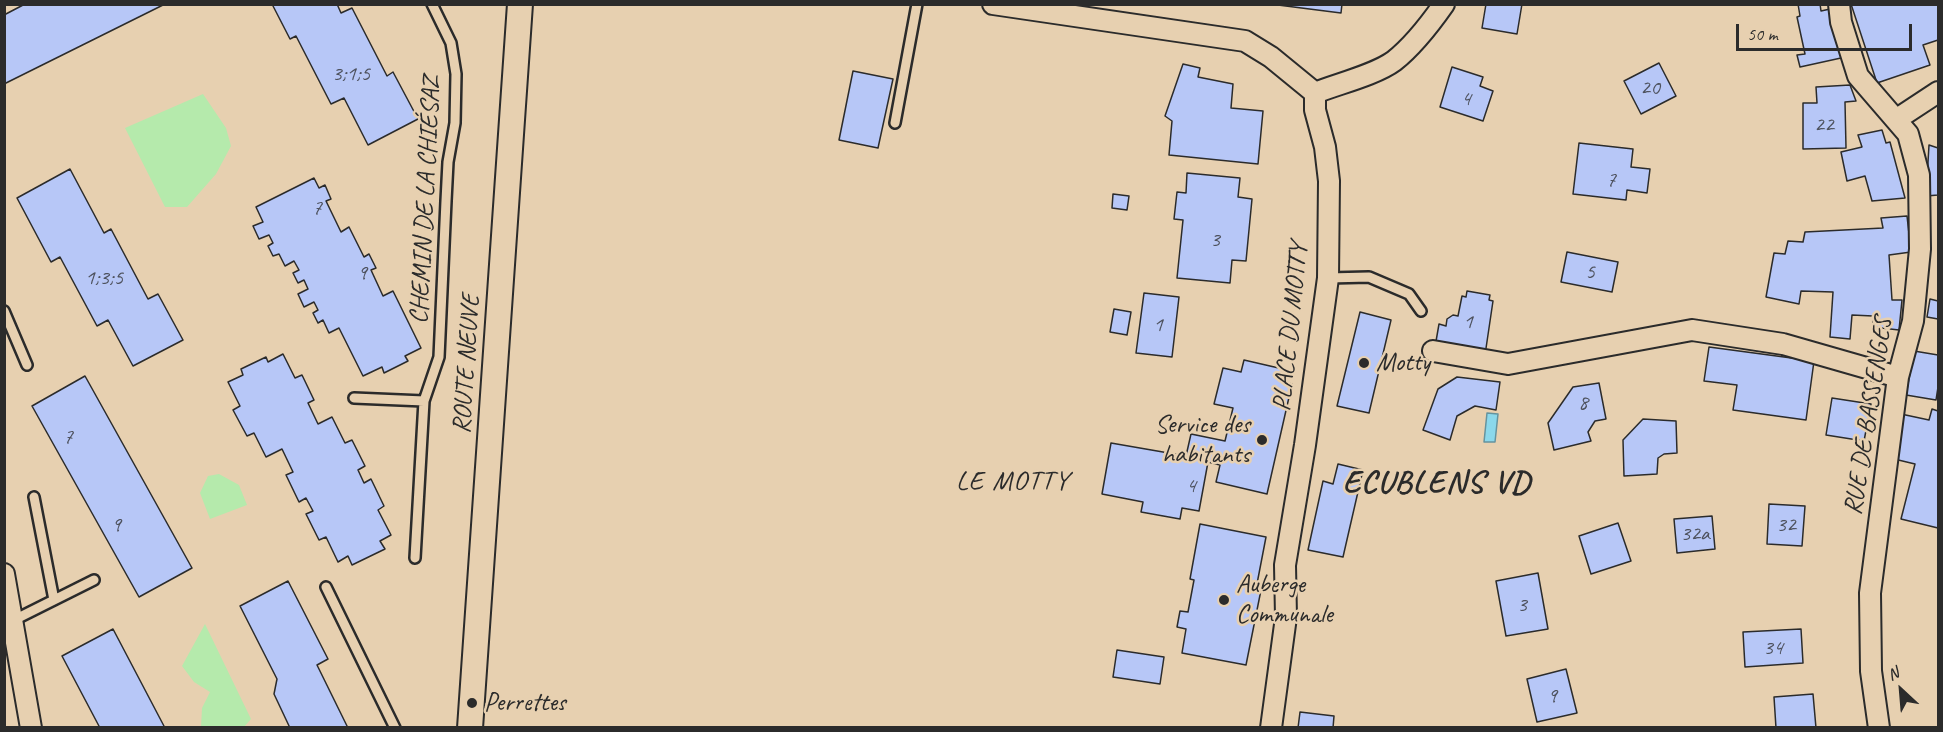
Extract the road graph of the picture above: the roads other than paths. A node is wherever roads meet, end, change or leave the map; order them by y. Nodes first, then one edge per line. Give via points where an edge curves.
1 (432, 4) edge
2 (520, 4) edge
3 (917, 4) edge
4 (993, 4) edge
5 (1444, 4) edge
6 (1839, 4) edge
7 (1033, 8) edge
8 (1938, 92) edge
9 (1315, 93) junction
10 (1896, 119) junction
11 (895, 123) dead end
12 (1328, 278) junction
13 (4, 311) edge
14 (1421, 311) dead end
15 (1433, 351) dead end
16 (27, 365) dead end
17 (1898, 377) junction
18 (354, 398) dead end
19 (424, 401) junction
20 (34, 497) dead end
21 (415, 558) dead end
22 (4, 574) edge
23 (94, 580) dead end
24 (326, 587) dead end
25 (54, 600) junction
26 (12, 621) junction
27 (31, 728) edge
28 (395, 728) edge
29 (470, 728) edge
30 (1271, 728) edge
31 (1879, 728) edge

1 - 19 lane, CHEMIN DE LA CHIÉSAZ via 451,43 456,74 439,357
2 - 29 street, ROUTE NEUVE
3 - 11 lane
4 - 7 street
5 - 9 street via 1393,62
6 - 10 street, RUE DE BASSENGES via 1858,76
7 - 9 street via 1245,41
8 - 10 street
9 - 12 street, PLACE DU MOTTY via 1329,181
10 - 17 street, RUE DE BASSENGES via 1908,134 1914,154 1920,207 1913,321
12 - 14 lane via 1369,277 1409,294
12 - 30 street, PLACE DU MOTTY via 1285,565 1286,617
13 - 16 lane
15 - 17 street via 1508,364 1692,330 1783,344
17 - 31 street, RUE DE BASSENGES via 1870,593 1871,671
18 - 19 lane
19 - 21 lane, CHEMIN DE LA CHIÉSAZ
20 - 25 lane
22 - 26 street
23 - 25 lane
24 - 28 lane
25 - 26 lane
26 - 27 street

